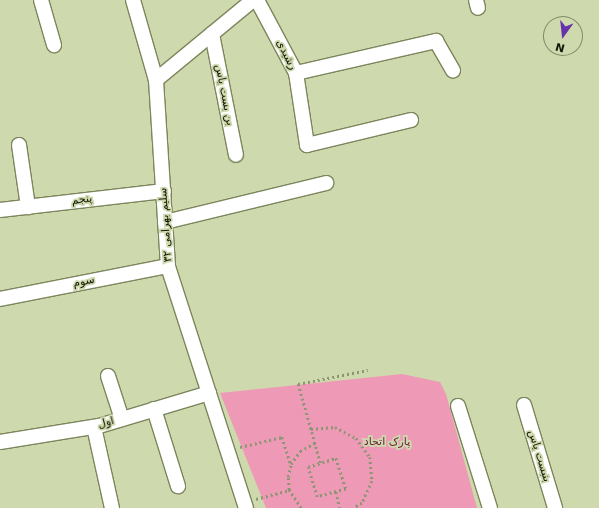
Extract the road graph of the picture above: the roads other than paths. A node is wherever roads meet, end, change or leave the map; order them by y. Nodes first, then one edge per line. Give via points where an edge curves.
1 (41, 0) edge
2 (133, 0) edge
3 (253, 0) edge
4 (257, 0) edge
5 (212, 34) junction
6 (54, 45) dead end
7 (453, 71) dead end
8 (296, 73) junction
9 (156, 80) junction
10 (411, 120) dead end
11 (19, 145) dead end
12 (236, 156) dead end
13 (326, 183) dead end
14 (164, 191) junction
15 (28, 207) junction
16 (0, 210) edge
17 (165, 222) junction
18 (168, 266) junction
19 (0, 299) edge
20 (108, 376) dead end
21 (209, 393) junction
22 (524, 405) dead end
23 (458, 406) dead end
24 (154, 409) junction
25 (122, 419) junction
26 (94, 426) junction
27 (0, 442) edge
28 (178, 486) dead end
29 (245, 505) edge
30 (112, 508) edge
31 (490, 508) edge
32 (555, 508) edge

1 - 6 street
2 - 9 street, سلیم بهرامی ۳۲
3 - 5 street
4 - 8 street, رشیدی
5 - 9 street
5 - 12 street, بن بست یاس
7 - 8 street via 436,41
8 - 10 street, رشیدی via 307,145
9 - 14 street, سلیم بهرامی ۳۲
11 - 15 street
13 - 17 street
14 - 15 street, پنجم
14 - 17 street, سلیم بهرامی ۳۲
15 - 16 street, پنجم
17 - 18 street, سلیم بهرامی ۳۲
18 - 19 street, سوم
18 - 21 street, سلیم بهرامی ۳۲
20 - 25 street
21 - 24 street, اول
21 - 29 street, سلیم بهرامی ۳۲
22 - 32 street, بنبست یاس
23 - 31 street
24 - 25 street, اول
24 - 28 street
25 - 26 street, اول
26 - 27 street, اول
26 - 30 street

